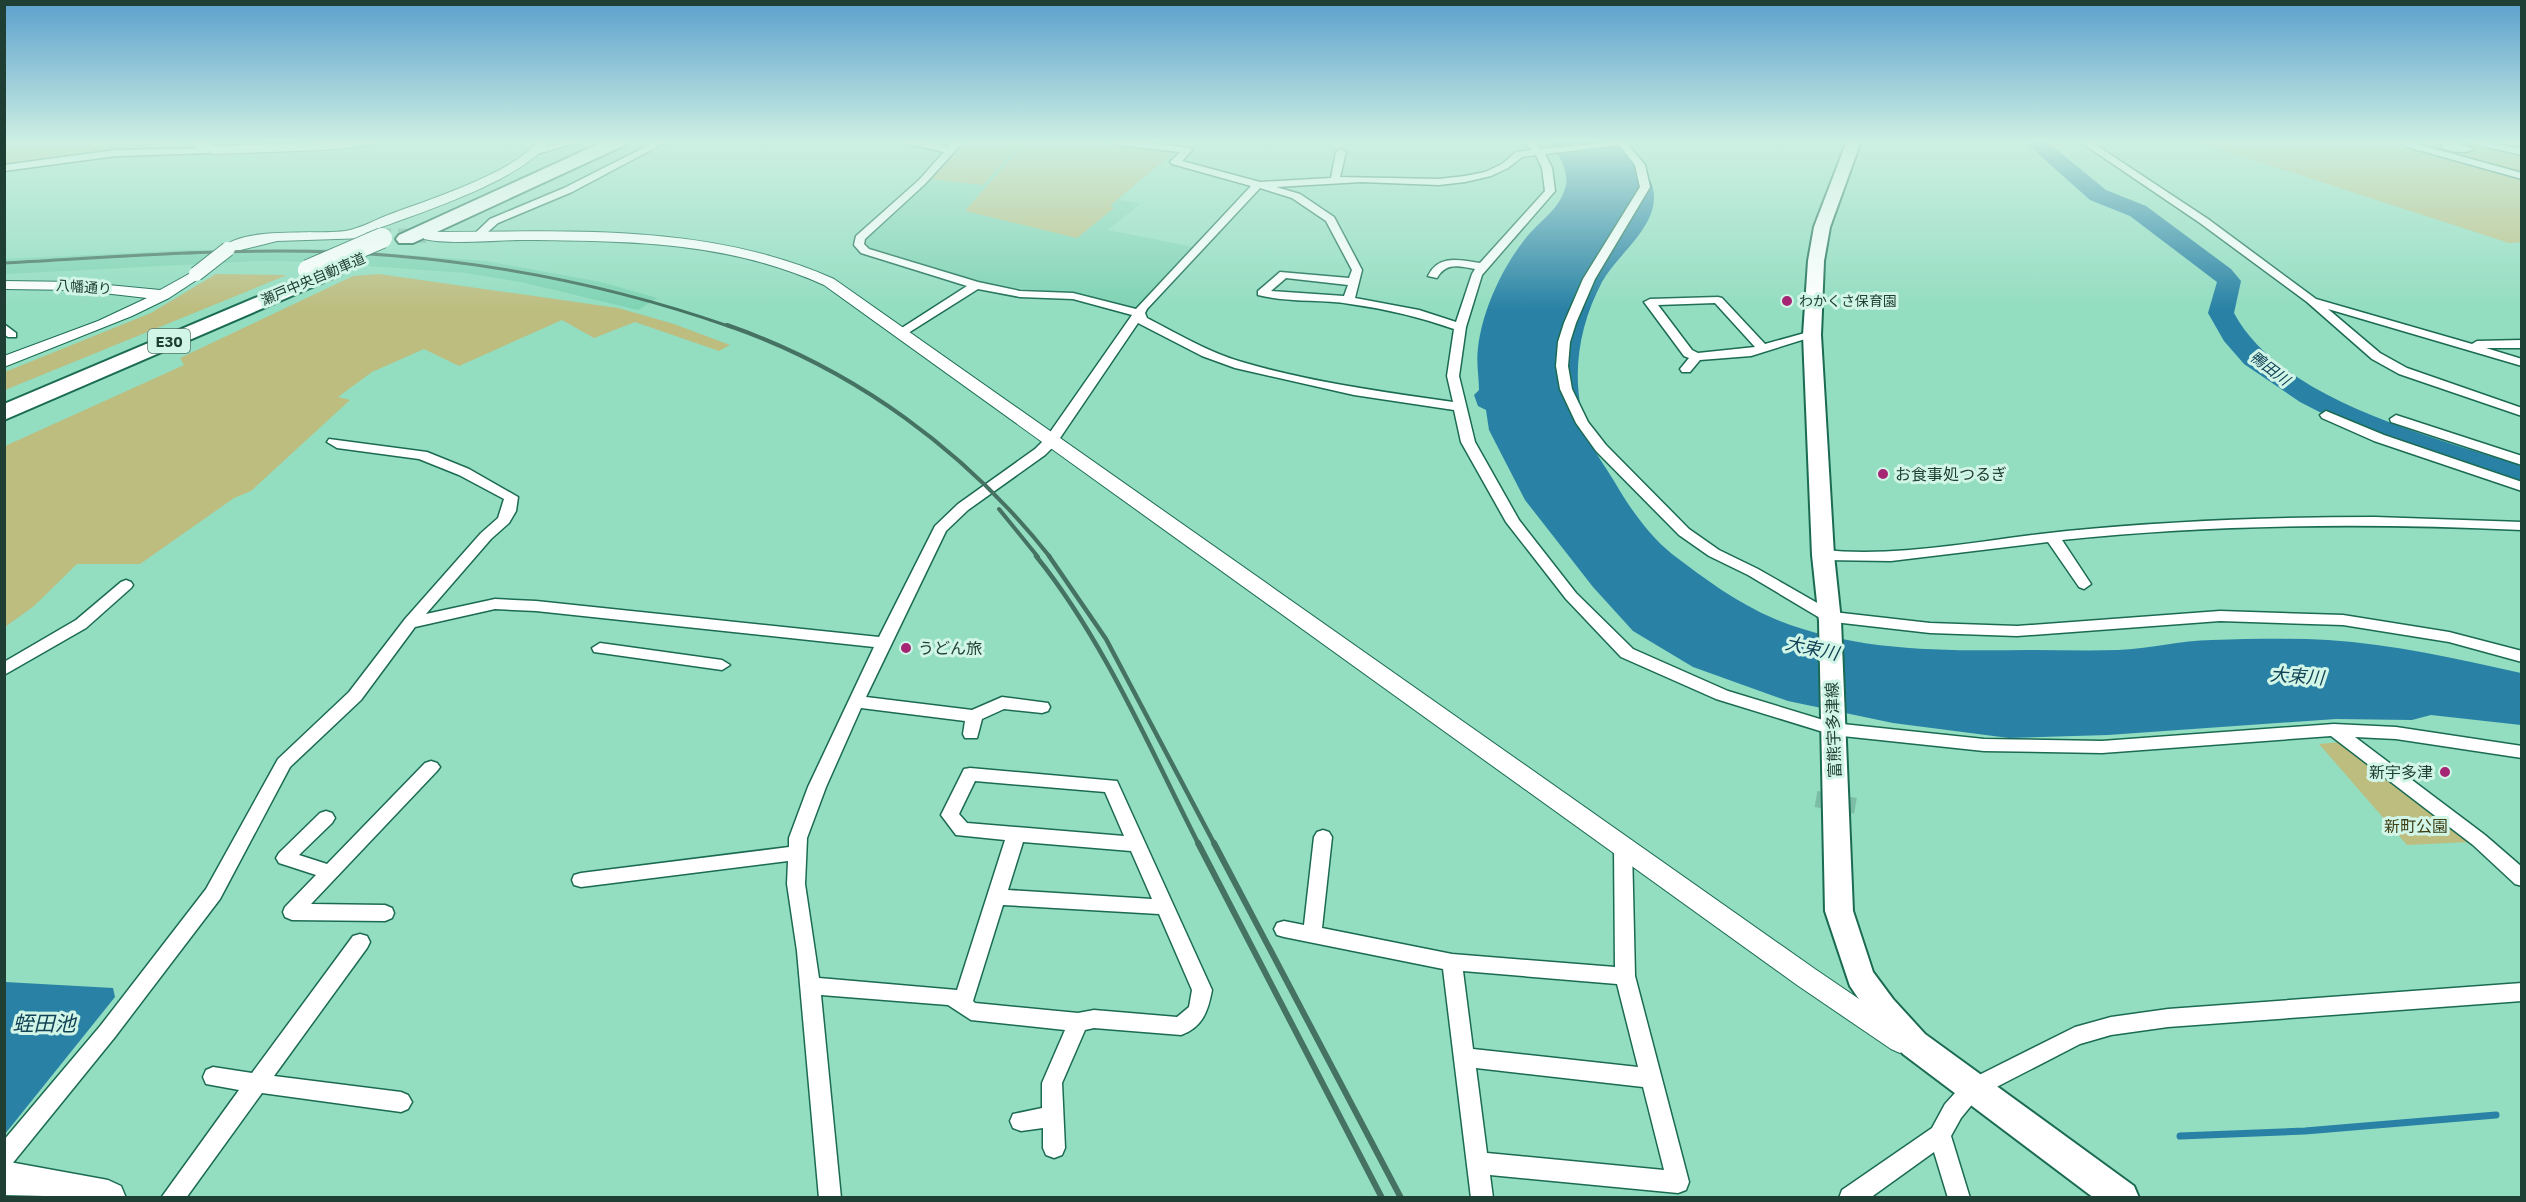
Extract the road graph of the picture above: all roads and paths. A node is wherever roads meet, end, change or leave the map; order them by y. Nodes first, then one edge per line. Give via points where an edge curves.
1 (442, 197) edge
2 (468, 197) edge
3 (497, 197) edge
4 (551, 197) edge
5 (905, 197) edge
6 (1245, 197) edge
7 (1298, 197) edge
8 (1545, 197) edge
9 (1639, 197) edge
10 (1833, 197) edge
11 (2168, 197) edge
12 (348, 235) junction
13 (429, 236) tunnel mouth
14 (477, 236) junction
15 (379, 237) junction
16 (1482, 267) junction
17 (1433, 276) dead end
18 (1353, 282) junction
19 (4, 285) edge
20 (976, 285) junction
21 (164, 295) junction
22 (1349, 300) junction
23 (2311, 300) junction
24 (1140, 313) junction
25 (1460, 327) junction
26 (901, 333) junction
27 (1812, 335) junction
28 (2522, 344) edge
29 (2464, 346) junction
30 (1763, 349) junction
31 (1696, 357) junction
32 (4, 362) edge
33 (2522, 363) edge
34 (1686, 369) dead end
35 (4, 400) edge
36 (1458, 407) junction
37 (2522, 412) edge
38 (4, 413) edge
39 (2326, 415) dead end
40 (2396, 419) dead end
41 (1051, 441) junction
42 (334, 442) dead end
43 (2522, 461) edge
44 (2522, 487) edge
45 (2522, 526) edge
46 (2052, 537) junction
47 (1823, 555) junction
48 (2084, 584) dead end
49 (126, 585) dead end
50 (1830, 619) junction
51 (410, 622) junction
52 (884, 643) junction
53 (600, 648) dead end
54 (633, 653) junction
55 (2522, 657) edge
56 (722, 665) dead end
57 (622, 667) dead end
58 (4, 670) edge
59 (856, 702) junction
60 (1042, 707) dead end
61 (974, 716) junction
62 (1833, 723) junction
63 (2334, 730) junction
64 (971, 734) dead end
65 (2522, 752) edge
66 (431, 767) dead end
67 (326, 818) dead end
68 (1016, 834) junction
69 (1323, 837) dead end
70 (1137, 844) junction
71 (1623, 848) junction
72 (797, 853) junction
73 (329, 872) junction
74 (2522, 879) edge
75 (581, 880) dead end
76 (996, 897) junction
77 (1165, 907) junction
78 (385, 913) dead end
79 (1284, 929) dead end
80 (1312, 935) junction
81 (360, 942) dead end
82 (1452, 962) junction
83 (1625, 976) junction
84 (810, 986) junction
85 (2522, 992) edge
86 (963, 1005) junction
87 (1078, 1022) junction
88 (1464, 1057) junction
89 (213, 1077) dead end
90 (1651, 1078) junction
91 (254, 1083) junction
92 (1972, 1089) junction
93 (401, 1102) dead end
94 (1053, 1116) junction
95 (1021, 1121) dead end
96 (1940, 1135) junction
97 (1054, 1148) dead end
98 (4, 1157) edge
99 (1477, 1164) junction
100 (4, 1178) edge
101 (108, 1197) edge
102 (172, 1197) edge
103 (830, 1197) edge
104 (1482, 1197) edge
105 (1850, 1197) edge
106 (1959, 1197) edge
107 (2122, 1197) edge

1 - 12 street
2 - 15 highway, 瀬戸中央自動車道 / E30
3 - 38 highway, 瀬戸中央自動車道 / E30
4 - 14 street via 494,221
5 - 20 street via 860,238 859,245 877,256
6 - 24 street
7 - 18 street via 1330,219 1357,270
8 - 16 street
9 - 50 street via 1589,279 1570,323 1562,366 1566,389 1582,423 1601,448 1684,532
10 - 27 main road, 富熊宇多津線 via 1822,227 1816,261
11 - 23 street
12 - 15 street
12 - 21 street, bridge via 265,237 228,249
13 - 14 street
14 - 26 street via 627,238 707,244 764,255 825,280
15 - 35 highway, 瀬戸中央自動車道 / E30, bridge
16 - 17 street via 1442,262
16 - 25 street
18 - 22 street
18 - 22 street via 1284,274 1262,293
19 - 21 street, 八幡通り via 77,286
20 - 24 street via 1020,294 1073,296
20 - 26 street
21 - 32 street via 107,324
22 - 25 street via 1419,313
23 - 29 street
23 - 37 street via 2376,356 2403,371
24 - 36 street via 1142,320 1172,336 1239,364 1354,391
24 - 41 street
25 - 36 street via 1453,376
26 - 41 street
27 - 30 street
27 - 47 main road, 富熊宇多津線
28 - 29 street
29 - 33 street
30 - 31 street
30 - 31 street via 1718,300 1650,302 1688,353
31 - 34 street
36 - 62 street via 1468,442 1513,522 1571,596 1628,653 1722,695
39 - 44 street via 2379,438
40 - 43 street
41 - 52 street via 940,529
41 - 71 street
42 - 51 street via 422,455 511,497 509,513 500,525
45 - 46 street via 2313,520
46 - 47 street via 1888,559
46 - 48 street
47 - 50 main road, 富熊宇多津線
49 - 58 street via 81,624
50 - 55 street via 2017,631 2220,616 2343,620 2449,637
50 - 62 main road, 富熊宇多津線
51 - 52 street via 495,604
51 - 98 street via 356,696 284,763 213,894 108,1031
52 - 59 street
53 - 54 street
54 - 56 street
54 - 57 street
59 - 61 street
59 - 72 street via 817,787 798,838
60 - 61 street via 1002,703
61 - 64 street
62 - 63 street via 1984,745 2102,747
62 - 92 main road, 富熊宇多津線 via 1839,911 1860,977 1914,1044
63 - 65 street via 2396,733
63 - 74 street via 2479,840
66 - 73 street
67 - 73 street via 285,858
68 - 70 street
68 - 70 street via 962,830 950,815 970,774 1111,786
68 - 76 street
69 - 80 street
70 - 77 street
71 - 83 street
71 - 92 street
72 - 75 street
72 - 84 street via 796,884
73 - 78 street via 292,912
76 - 77 street
76 - 86 street
77 - 87 street via 1202,990 1198,1012 1181,1026 1094,1019
79 - 80 street
80 - 82 street
81 - 91 street
82 - 83 street
82 - 88 street
83 - 90 street
84 - 86 street via 952,997
84 - 103 street
85 - 92 street via 2168,1018 2111,1026 2075,1036
86 - 87 street via 971,1011
87 - 94 street via 1052,1083
88 - 90 street
88 - 99 street
89 - 91 street
90 - 99 street via 1678,1182
91 - 93 street
91 - 102 street
92 - 96 street via 1953,1111
92 - 107 main road, 富熊宇多津線
94 - 95 street
94 - 97 street
96 - 105 street
96 - 106 street
99 - 104 street
100 - 101 main road

